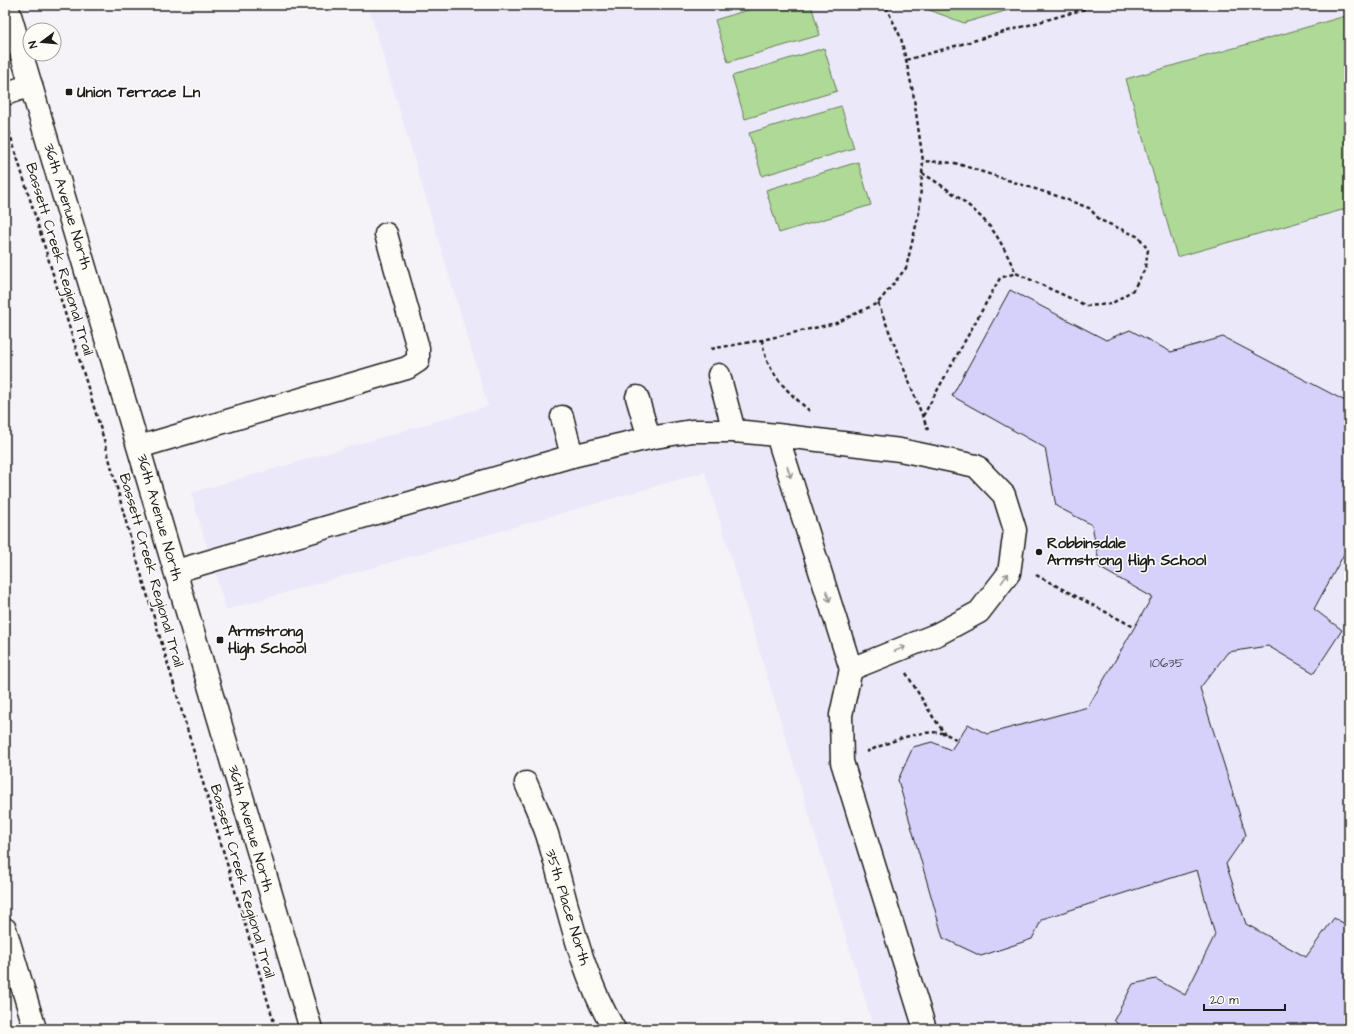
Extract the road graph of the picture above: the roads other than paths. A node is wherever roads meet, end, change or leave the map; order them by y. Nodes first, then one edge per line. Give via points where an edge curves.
1 (8, 5) edge
2 (31, 85) junction
3 (5, 94) edge
4 (386, 234) dead end
5 (719, 375) dead end
6 (638, 397) dead end
7 (562, 417) dead end
8 (734, 431) junction
9 (777, 435) junction
10 (649, 438) junction
11 (139, 447) junction
12 (572, 456) junction
13 (176, 571) junction
14 (851, 669) junction
15 (526, 783) dead end
16 (5, 929) edge
17 (34, 1029) edge
18 (311, 1029) edge
19 (614, 1029) edge
20 (925, 1029) edge

1 - 2 street, 36th Avenue North
2 - 3 street
2 - 11 street, 36th Avenue North
4 - 11 street via 418,348 418,361 407,368
5 - 8 street
6 - 10 street
7 - 12 street
8 - 9 street
8 - 10 street via 692,431
9 -> 14 street
14 -> 9 street via 938,634 979,612 1009,573 1015,530 1004,495 976,466 900,450
10 - 12 street
11 - 13 street, 36th Avenue North
12 - 13 street
13 - 18 street, 36th Avenue North
14 - 20 street via 842,715 842,762
15 - 19 street, 35th Place North via 546,833 574,935 602,1011
16 - 17 street

